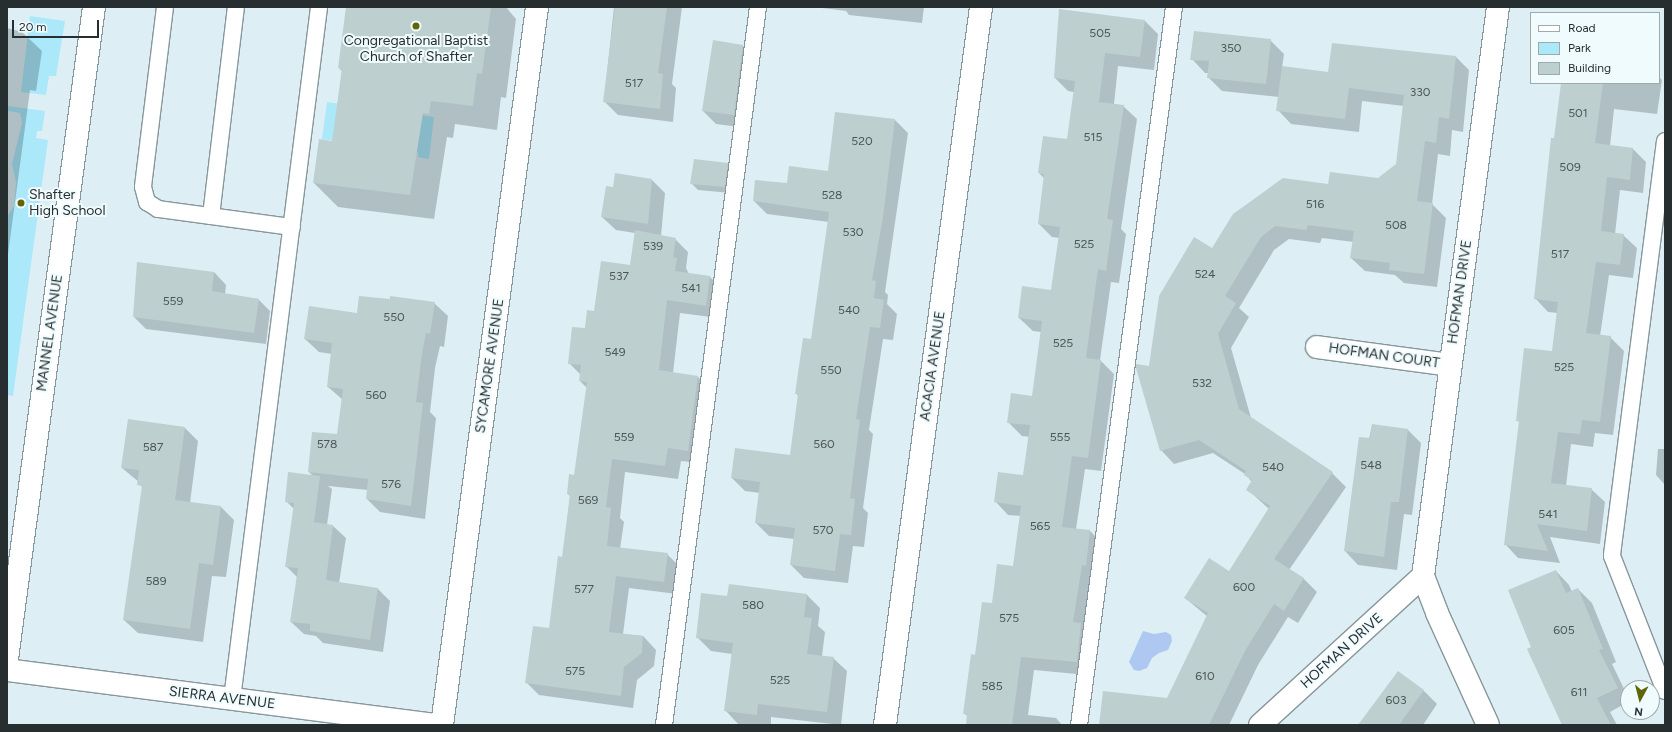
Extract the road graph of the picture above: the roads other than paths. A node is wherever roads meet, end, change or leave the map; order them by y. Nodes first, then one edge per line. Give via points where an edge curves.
1 (94, 7) edge
2 (164, 7) edge
3 (236, 7) edge
4 (319, 7) edge
5 (537, 7) edge
6 (758, 7) edge
7 (981, 7) edge
8 (1174, 7) edge
9 (1498, 7) edge
10 (1665, 141) edge
11 (212, 216) junction
12 (292, 227) junction
13 (1317, 347) dead end
14 (1450, 365) junction
15 (1423, 576) junction
16 (7, 659) edge
17 (7, 670) edge
18 (1665, 691) edge
19 (232, 699) junction
20 (437, 725) edge
21 (442, 725) edge
22 (664, 725) edge
23 (885, 725) edge
24 (1079, 725) edge
25 (1260, 725) edge
26 (1488, 725) edge

1 - 16 street, MANNEL AVENUE
2 - 11 lane via 143,187 147,202 158,210
3 - 11 lane
4 - 12 lane
5 - 21 street, SYCAMORE AVENUE
6 - 22 lane
7 - 23 street, ACACIA AVENUE
8 - 24 lane
9 - 14 street, HOFMAN DRIVE
10 - 18 lane via 1612,556
11 - 12 lane
12 - 19 lane
13 - 14 street, HOFMAN COURT
14 - 15 street, HOFMAN DRIVE
15 - 25 street, HOFMAN DRIVE
15 - 26 street, HOFMAN DRIVE
17 - 19 street, SIERRA AVENUE
19 - 20 street, SIERRA AVENUE

